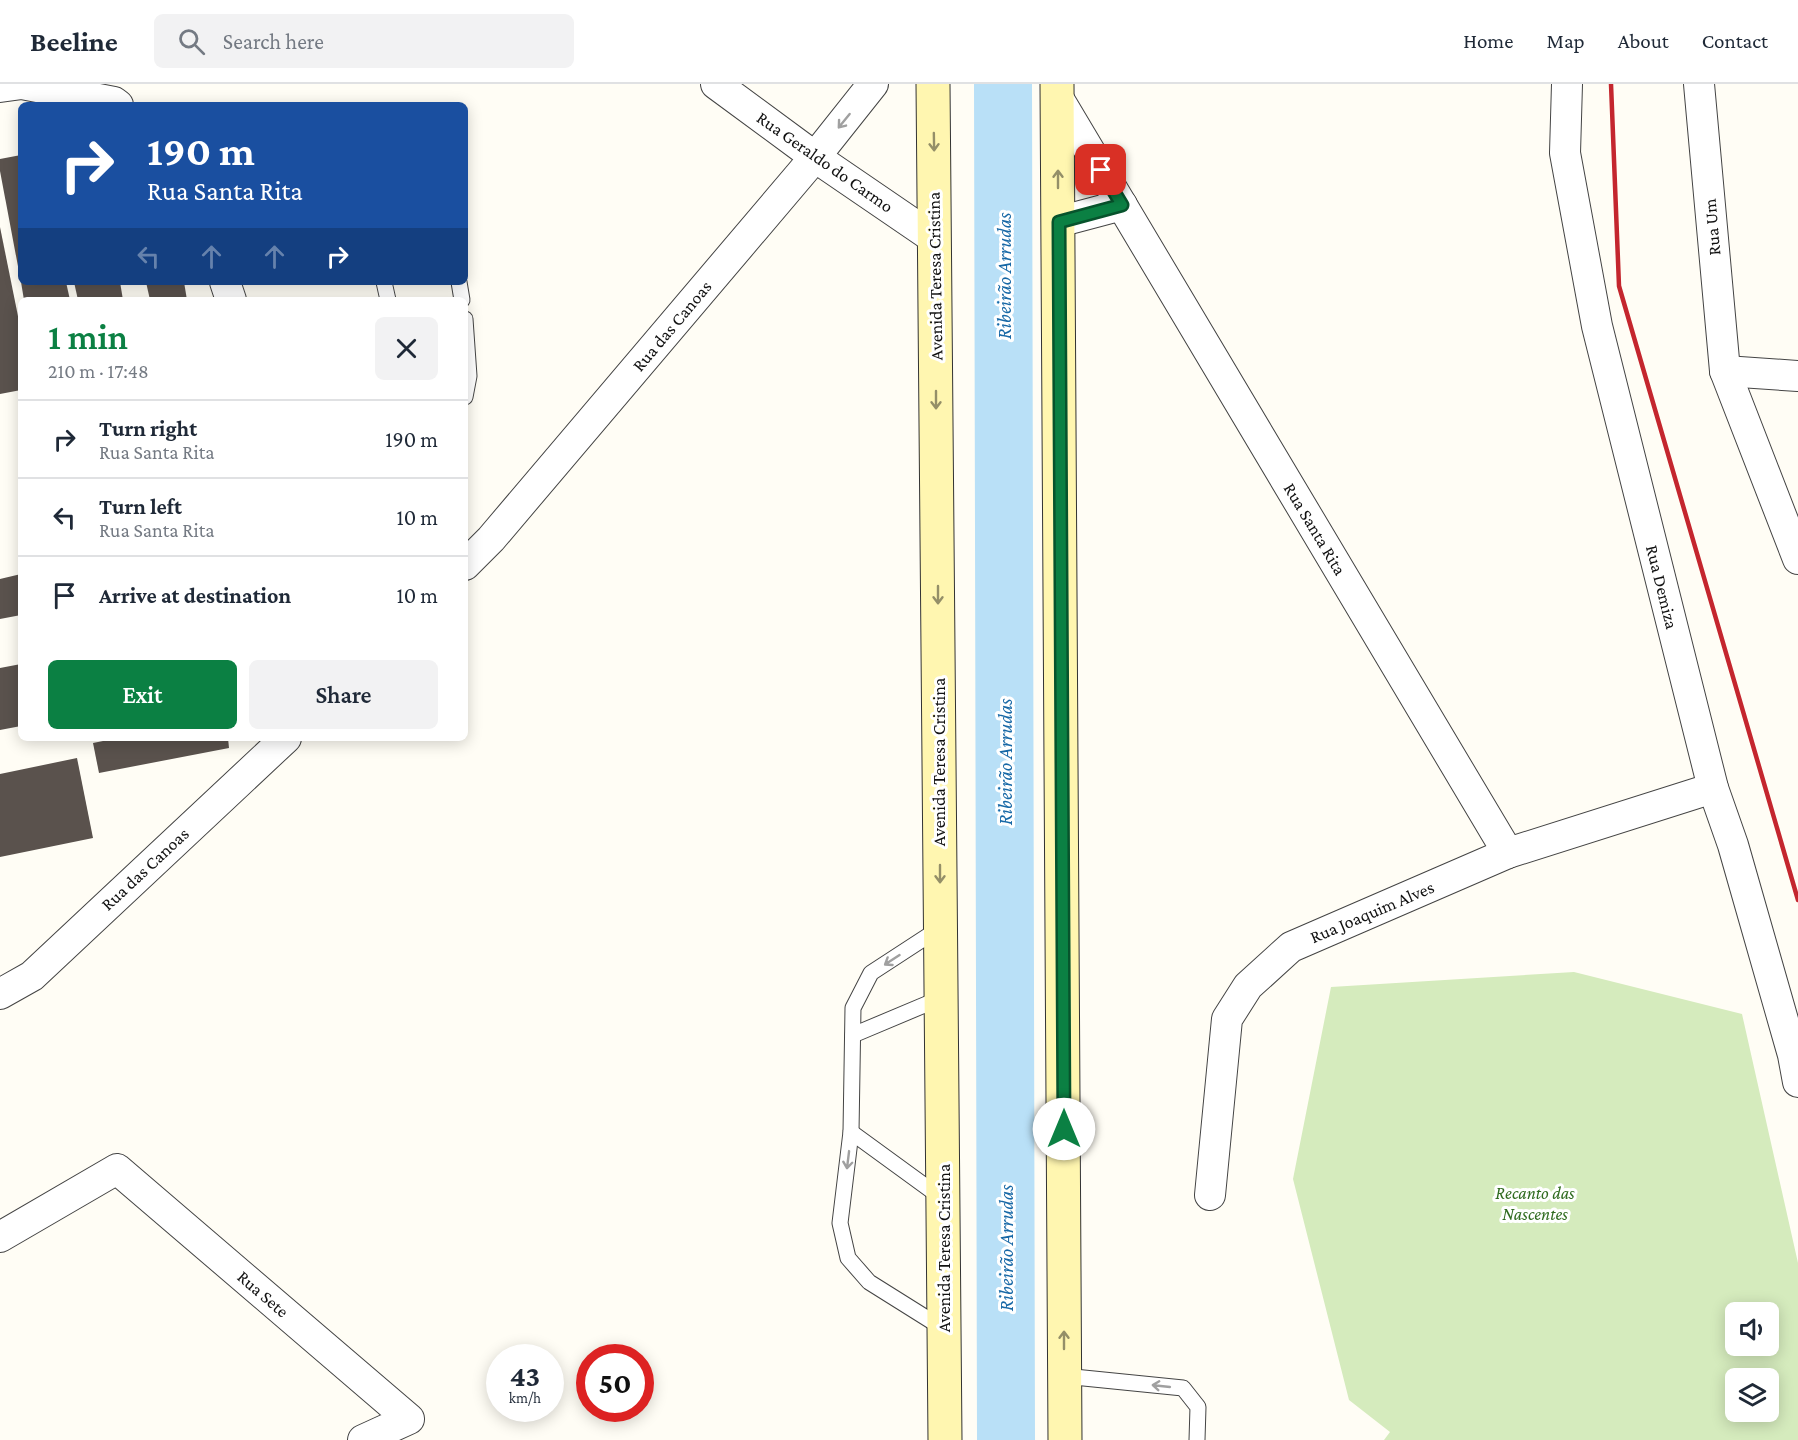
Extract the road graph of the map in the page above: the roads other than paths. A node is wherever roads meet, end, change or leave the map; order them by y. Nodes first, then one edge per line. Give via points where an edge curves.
1 (716, 84) edge
2 (873, 84) edge
3 (933, 84) edge
4 (1567, 84) edge
5 (1700, 84) edge
6 (0, 87) edge
7 (1057, 91) edge
8 (114, 102) edge
9 (815, 157) junction
10 (1122, 205) junction
11 (1059, 222) junction
12 (935, 239) junction
13 (468, 362) edge
14 (1725, 370) junction
15 (1798, 376) edge
16 (468, 381) edge
17 (1798, 559) edge
18 (468, 562) edge
19 (283, 741) edge
20 (1713, 788) junction
21 (1508, 853) junction
22 (940, 928) junction
23 (0, 994) edge
24 (942, 998) junction
25 (854, 1035) junction
26 (1798, 1082) edge
27 (851, 1132) junction
28 (1210, 1195) dead end
29 (944, 1200) junction
30 (0, 1237) edge
31 (944, 1329) junction
32 (1064, 1376) junction
33 (363, 1440) edge
34 (945, 1440) edge
35 (1065, 1440) edge
36 (1197, 1440) edge

1 - 9 street, Rua Geraldo do Carmo
2 -> 9 street, Rua das Canoas
3 -> 12 main road, Avenida Teresa Cristina
4 - 20 street, Rua Demiza via 1566,153 1597,326
5 - 14 street, Rua Um
6 - 8 street via 22,84
7 - 10 street, Rua Santa Rita
11 -> 7 main road
9 - 12 street, Rua Geraldo do Carmo
9 - 18 street, Rua das Canoas
10 - 11 street
10 - 21 street, Rua Santa Rita
32 -> 11 main road
12 -> 22 main road, Avenida Teresa Cristina
13 - 16 lane
14 - 15 street
14 - 17 street, Rua Um
19 - 23 street, Rua das Canoas via 32,976
20 - 21 street, Rua Joaquim Alves
20 - 26 street, Rua Demiza via 1733,844
21 - 28 street, Rua Joaquim Alves via 1291,947 1248,986 1227,1019
22 - 24 main road, Avenida Teresa Cristina
22 -> 25 lane via 871,974 853,1008
24 - 25 lane
24 - 29 main road, Avenida Teresa Cristina
25 - 27 lane
27 - 29 lane
27 -> 31 lane via 840,1223 848,1258 869,1282
29 - 31 main road, Avenida Teresa Cristina
30 - 33 street, Rua Sete via 117,1169 409,1419
31 - 34 main road, Avenida Teresa Cristina
32 - 35 main road
36 -> 32 lane via 1198,1407 1183,1388

